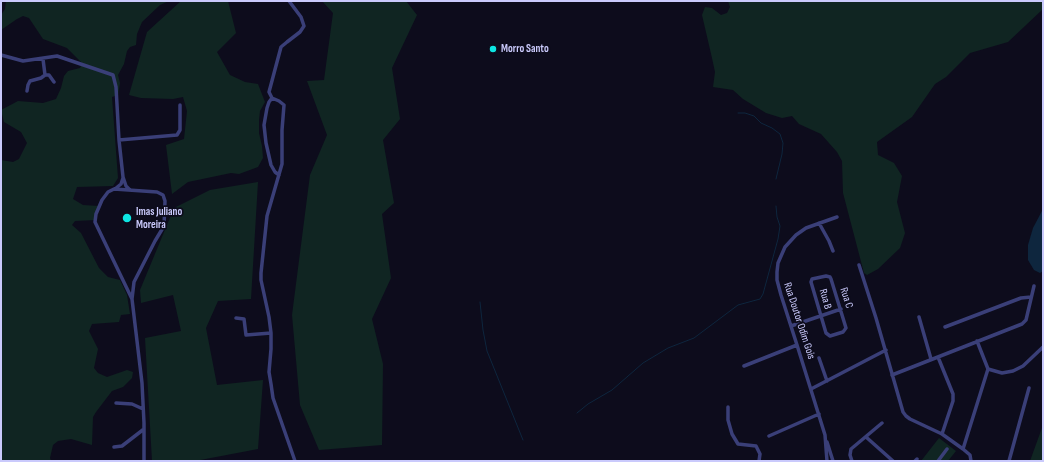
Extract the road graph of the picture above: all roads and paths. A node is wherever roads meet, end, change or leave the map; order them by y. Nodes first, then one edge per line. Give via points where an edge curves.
1 (289, 1) edge
2 (1, 55) edge
3 (43, 59) junction
4 (45, 75) junction
5 (54, 82) dead end
6 (27, 92) dead end
7 (272, 98) junction
8 (180, 105) dead end
9 (119, 140) junction
10 (279, 175) junction
11 (123, 177) junction
12 (114, 189) junction
13 (131, 190) junction
14 (837, 217) dead end
15 (819, 223) junction
16 (833, 251) dead end
17 (859, 265) dead end
18 (826, 276) joint
19 (1034, 286) dead end
20 (1031, 297) junction
21 (132, 299) junction
22 (841, 309) junction
23 (821, 316) junction
24 (919, 317) dead end
25 (236, 318) dead end
26 (791, 326) junction
27 (945, 327) dead end
28 (271, 333) junction
29 (830, 336) joint
30 (977, 341) junction
31 (798, 345) junction
32 (1043, 348) edge
33 (886, 350) junction
34 (938, 356) junction
35 (819, 358) dead end
36 (931, 359) junction
37 (744, 366) dead end
38 (988, 369) junction
39 (892, 375) junction
40 (827, 381) junction
41 (1029, 388) dead end
42 (811, 389) junction
43 (116, 403) dead end
44 (728, 406) dead end
45 (143, 409) junction
46 (819, 414) junction
47 (882, 423) dead end
48 (144, 429) junction
49 (942, 434) junction
50 (825, 435) junction
51 (769, 436) dead end
52 (866, 437) junction
53 (114, 447) dead end
54 (947, 449) dead end
55 (963, 449) junction
56 (144, 461) edge
57 (295, 461) edge
58 (759, 461) edge
59 (827, 461) edge
60 (833, 461) edge
61 (852, 461) edge
62 (893, 461) edge
63 (938, 461) edge
64 (971, 461) edge
65 (1009, 461) edge

1 - 7 street via 301,17 304,26 281,47 269,92
2 - 3 street via 23,61
3 - 4 street
3 - 9 street via 57,56 113,75
4 - 5 street via 49,75
4 - 6 street via 30,81
7 - 10 street via 264,125 271,165
7 - 10 street via 282,103 284,108 282,164
8 - 9 street via 180,130 177,135
9 - 11 street
10 - 28 street via 266,216 261,260 261,280
11 - 12 street via 120,186
11 - 13 street via 126,186
12 - 13 street
12 - 21 street via 102,200 95,222
13 - 21 street via 157,192 163,195 165,200 164,226 134,282
14 - 15 street, Rua Doutor Odim Gois
15 - 16 street
15 - 26 street, Rua Doutor Odim Gois via 806,228 788,242 778,263 777,280
17 - 33 street
18 - 22 street, Rua C via 831,279
18 - 23 street, Rua B via 811,281
19 - 20 street
20 - 27 street via 1021,298
20 - 30 street via 1024,323
21 - 45 street
22 - 23 street
22 - 29 street, Rua C via 846,328
23 - 26 street
23 - 29 street, Rua B via 826,333
24 - 36 street
25 - 28 street via 244,319 246,335
26 - 31 street, Rua Doutor Odim Gois
28 - 57 street via 269,372 273,398
30 - 34 street
30 - 38 street
31 - 37 street
31 - 42 street, Rua Doutor Odim Gois
32 - 38 street via 1020,368 1005,373
33 - 39 street
33 - 40 street
34 - 36 street
34 - 49 street via 954,394
35 - 40 street
36 - 39 street
38 - 55 street
39 - 49 street via 906,416
40 - 42 street
41 - 65 street
42 - 46 street, Rua Doutor Odim Gois
43 - 45 street via 132,404
44 - 58 street via 732,434 738,444 756,446 760,454
45 - 48 street
46 - 50 street, Rua Doutor Odim Gois
46 - 51 street
47 - 52 street
48 - 53 street via 122,446
48 - 56 street
49 - 55 street
50 - 59 street, Rua Doutor Odim Gois
50 - 60 street
52 - 61 street via 851,449
52 - 62 street
54 - 63 street
55 - 64 street via 970,455

